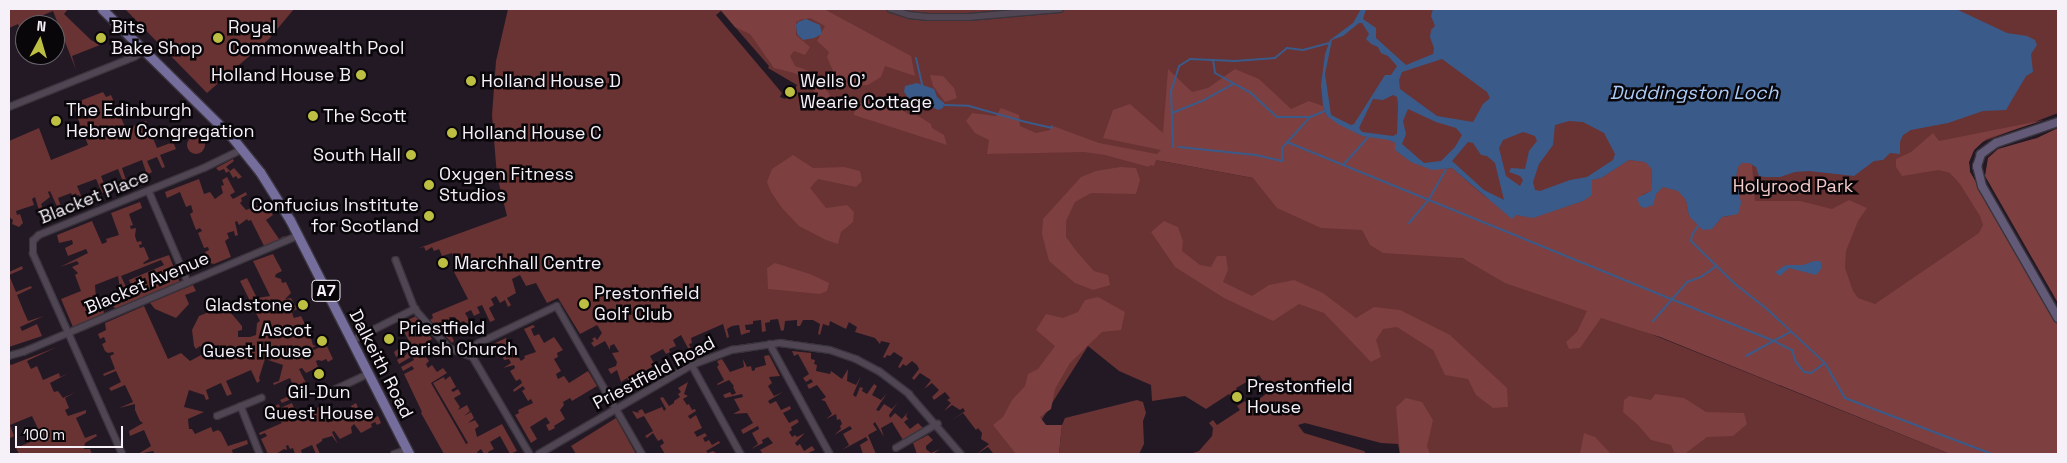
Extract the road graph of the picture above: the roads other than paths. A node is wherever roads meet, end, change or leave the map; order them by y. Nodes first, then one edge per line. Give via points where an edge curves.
1 (102, 9) edge
2 (891, 9) edge
3 (1060, 9) edge
4 (145, 50) junction
5 (9, 107) edge
6 (2058, 122) edge
7 (243, 149) junction
8 (150, 191) junction
9 (298, 236) junction
10 (396, 260) dead end
11 (188, 282) junction
12 (415, 309) junction
13 (2058, 318) edge
14 (68, 333) junction
15 (351, 341) junction
16 (770, 344) junction
17 (465, 353) junction
18 (9, 356) edge
19 (692, 365) junction
20 (368, 374) junction
21 (319, 397) dead end
22 (261, 398) dead end
23 (240, 406) junction
24 (616, 408) junction
25 (217, 416) dead end
26 (937, 424) junction
27 (896, 448) dead end
28 (407, 452) edge
29 (122, 454) edge
30 (260, 454) edge
31 (394, 454) edge
32 (530, 454) edge
33 (539, 454) edge
34 (642, 454) edge
35 (741, 454) edge
36 (830, 454) edge
37 (961, 454) edge

1 - 4 main road, Dalkeith Road / A7
2 - 3 street via 928,17 969,17
4 - 5 street
4 - 7 main road, Dalkeith Road / A7
6 - 13 street via 1996,143 1982,154 1977,166 1982,186
7 - 8 street, Blacket Place
7 - 9 main road, Dalkeith Road / A7
8 - 11 street
8 - 14 street, Blacket Place via 33,241 33,254
9 - 11 street, Blacket Avenue
9 - 15 main road, Dalkeith Road / A7
10 - 12 street
11 - 14 street, Blacket Avenue
12 - 15 street
12 - 17 street via 449,348
14 - 18 street, Blacket Avenue
14 - 29 street, Blacket Place
15 - 20 main road, Dalkeith Road / A7
16 - 19 street, Priestfield Road via 727,351
16 - 26 street, Priestfield Road via 824,348 868,365 909,394
16 - 36 street
17 - 24 street via 479,343 557,306
17 - 32 street via 473,357
19 - 24 street, Priestfield Road
19 - 35 street
20 - 21 street
20 - 28 main road, Dalkeith Road / A7
22 - 23 street
23 - 25 street
23 - 30 street
24 - 33 street, Priestfield Road
24 - 34 street
26 - 27 street
26 - 37 street, Priestfield Road
28 - 31 street

